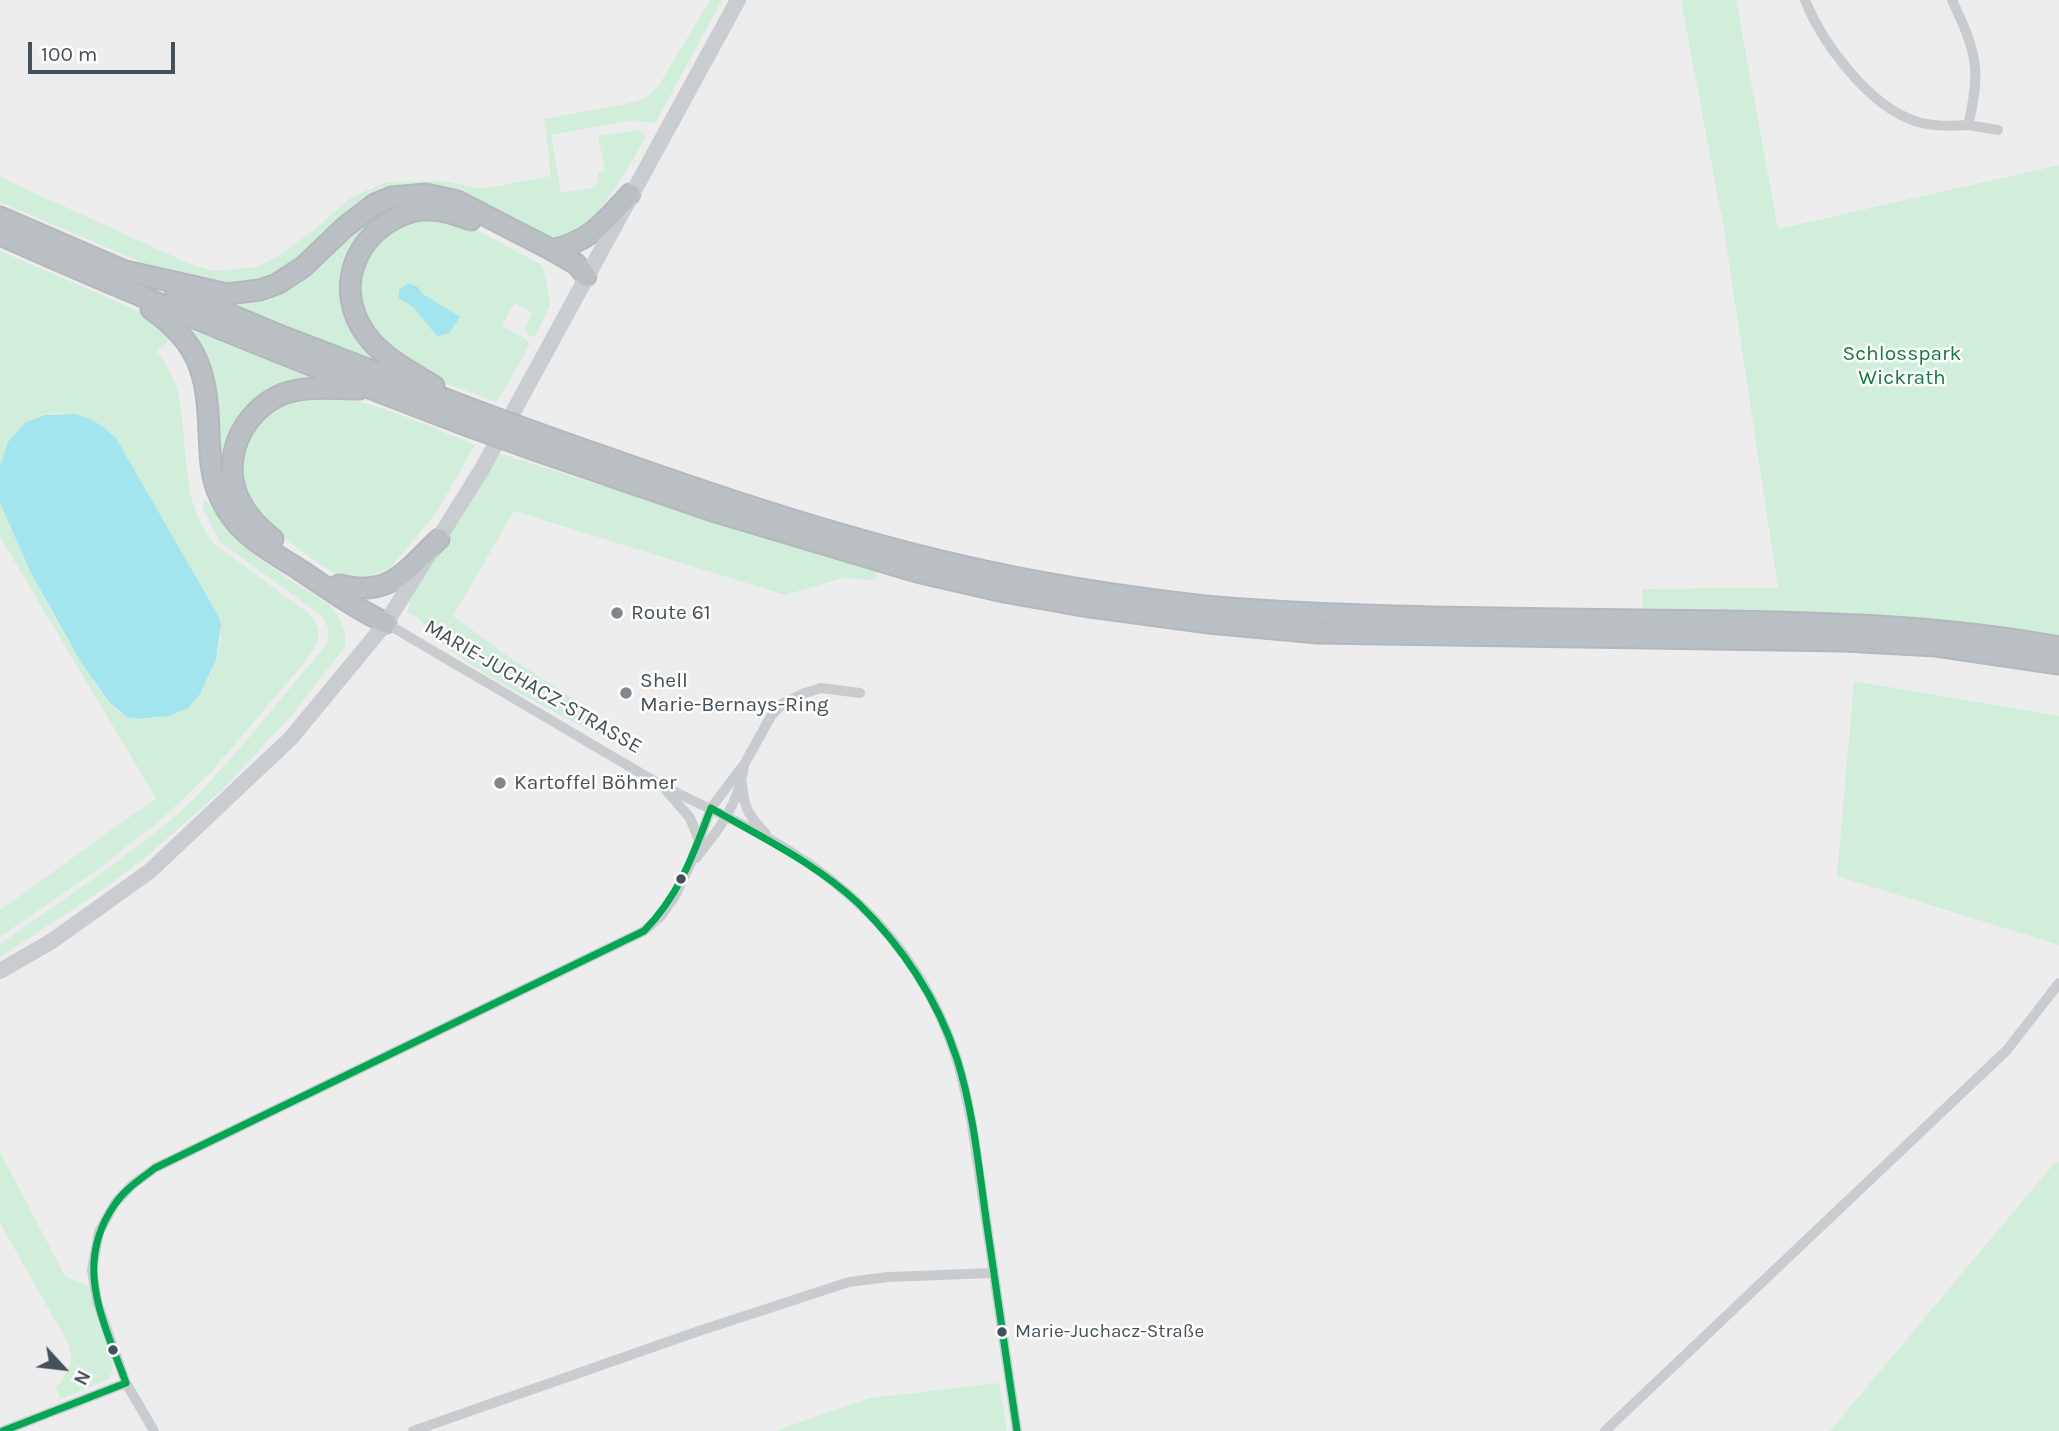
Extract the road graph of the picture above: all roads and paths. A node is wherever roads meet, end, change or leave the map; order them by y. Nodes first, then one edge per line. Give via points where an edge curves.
1 (738, 0) edge
2 (1805, 0) edge
3 (1952, 0) edge
4 (1968, 125) junction
5 (1997, 130) dead end
6 (630, 194) junction
7 (0, 217) edge
8 (0, 235) edge
9 (552, 250) junction
10 (586, 276) junction
11 (121, 279) junction
12 (369, 389) junction
13 (471, 418) junction
14 (534, 441) junction
15 (439, 539) junction
16 (339, 585) junction
17 (386, 623) junction
18 (2059, 647) edge
19 (2059, 664) edge
20 (860, 692) dead end
21 (745, 763) junction
22 (742, 783) junction
23 (661, 784) junction
24 (711, 808) junction
25 (727, 818) junction
26 (699, 840) junction
27 (772, 841) junction
28 (690, 865) junction
29 (0, 971) edge
30 (2059, 983) edge
31 (993, 1273) junction
32 (126, 1382) junction
33 (3, 1431) edge
34 (154, 1431) edge
35 (413, 1431) edge
36 (1017, 1431) edge
37 (1605, 1431) edge

1 - 6 main road
2 - 4 street via 1854,77 1886,105 1913,120 1937,126
3 - 4 street via 1968,35 1977,78
4 - 5 street
6 - 9 highway via 588,237
6 - 10 main road
7 - 11 highway
8 - 11 highway
9 - 10 highway
9 - 11 highway via 457,201 409,194 374,204 303,267 260,290 227,294
10 - 13 highway via 571,274 472,220 427,209 384,224 363,244 351,284 360,326 394,361
10 - 15 main road
11 - 12 highway
11 - 13 highway via 284,337
11 - 17 highway via 181,333 199,363 207,396 212,473 227,511 262,545
12 - 13 highway
12 - 16 highway via 300,390 272,399 249,419 234,452 235,487 248,514 271,538
13 - 14 highway, bridge
14 - 18 highway via 970,568 1207,606 1350,615 1850,623 1933,628
14 - 19 highway via 727,516 917,572 1083,606 1318,633 1844,642 1936,646
15 - 16 highway via 394,581 370,590
15 - 17 main road
16 - 17 highway via 367,603
17 - 23 street, MARIE-JUCHACZ-STRASSE
17 - 29 main road via 291,738 150,871 52,941
20 - 21 street via 821,688 783,703
21 - 22 street
21 - 24 street
22 - 25 street
22 - 27 street, MARIE-JUCHACZ-STRASSE via 744,806
23 - 24 street, MARIE-JUCHACZ-STRASSE
23 - 26 street, MARIE-JUCHACZ-STRASSE via 690,818
24 - 25 street, MARIE-JUCHACZ-STRASSE
24 - 26 street
25 - 27 street, MARIE-JUCHACZ-STRASSE
25 - 28 street
26 - 28 street
27 - 31 street, MARIE-JUCHACZ-STRASSE via 866,909 899,948 933,1001 962,1077
28 - 32 street via 675,896 644,932 155,1168 132,1185 115,1203 99,1232 92,1270 97,1302
30 - 37 street via 2007,1049
31 - 35 street via 849,1282
31 - 36 street, MARIE-JUCHACZ-STRASSE
32 - 33 street
32 - 34 street

